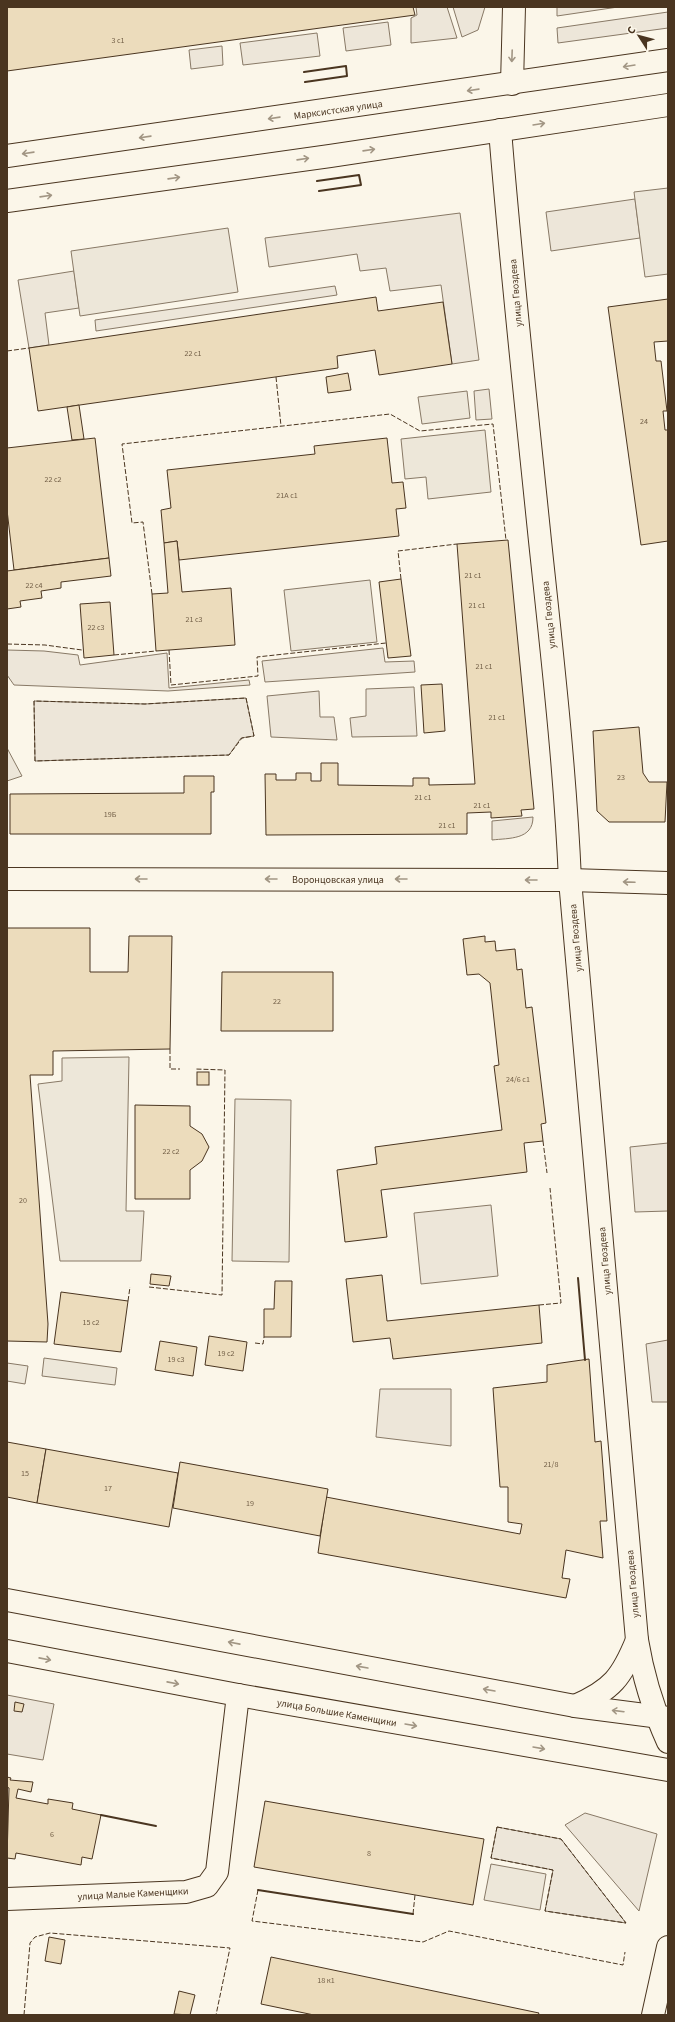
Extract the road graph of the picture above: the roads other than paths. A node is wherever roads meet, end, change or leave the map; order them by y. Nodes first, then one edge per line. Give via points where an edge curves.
1 (514, 7) edge
2 (668, 60) edge
3 (512, 84) junction
4 (668, 105) edge
5 (500, 130) junction
6 (7, 156) edge
7 (7, 201) edge
8 (7, 879) edge
9 (570, 880) junction
10 (668, 883) edge
11 (7, 1600) edge
12 (637, 1640) junction
13 (7, 1652) edge
14 (238, 1695) junction
15 (575, 1706) junction
16 (662, 1717) edge
17 (668, 1742) edge
18 (668, 1770) edge
19 (7, 1899) edge
20 (668, 1948) edge
21 (653, 2015) edge

1 -> 3 main road
2 -> 3 main road, Марксистская улица
3 -> 6 main road, Марксистская улица
5 -> 4 main road
7 -> 5 main road
5 - 9 main road, улица Гвоздева via 560,724
9 -> 8 main road, Воронцовская улица
10 -> 9 main road, Воронцовская улица
9 - 12 main road, улица Гвоздева
15 -> 11 main road
12 - 15 main road via 628,1662 615,1682 597,1696
12 - 16 main road, улица Гвоздева via 645,1681
13 -> 14 main road, улица Большие Каменщики
14 -> 18 main road, улица Большие Каменщики
14 - 19 main road, улица Малые Каменщики via 217,1872 207,1886 186,1892
16 -> 15 main road
16 - 17 main road, улица Гвоздева
20 - 21 main road

